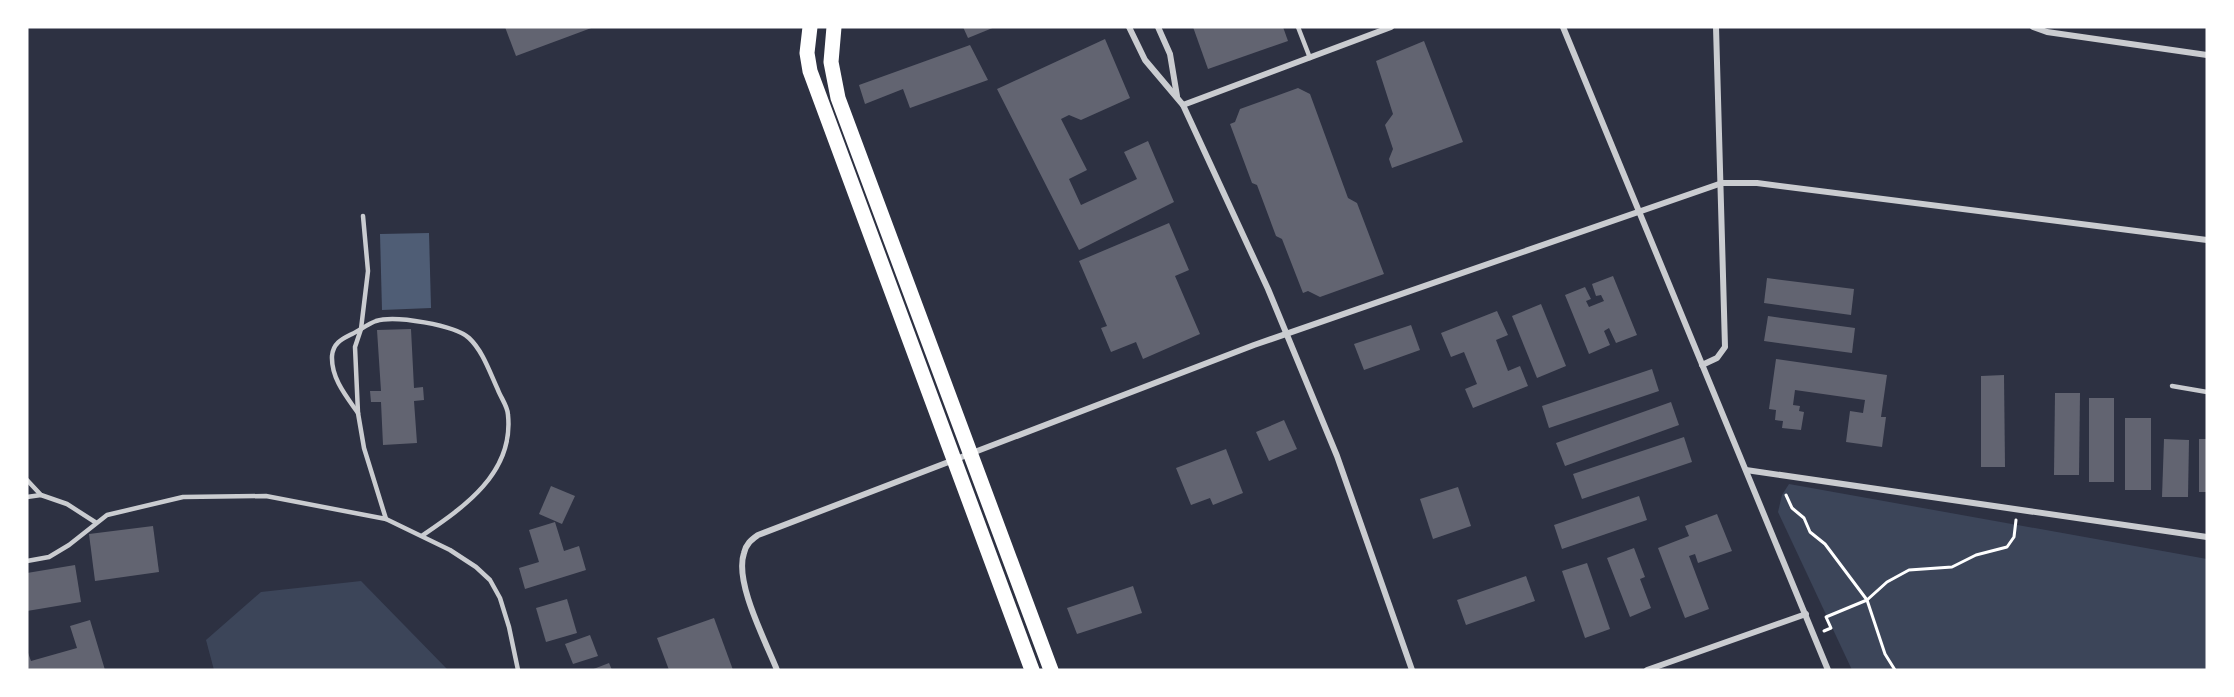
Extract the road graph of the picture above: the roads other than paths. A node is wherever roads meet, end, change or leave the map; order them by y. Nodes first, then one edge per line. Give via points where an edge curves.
1 (810, 27) edge
2 (834, 27) edge
3 (1129, 27) edge
4 (1158, 27) edge
5 (1298, 27) edge
6 (1392, 27) edge
7 (1563, 27) edge
8 (1716, 27) edge
9 (2033, 27) edge
10 (2207, 55) edge
11 (1310, 58) junction
12 (1178, 97) junction
13 (1183, 105) junction
14 (1722, 183) junction
15 (1640, 212) junction
16 (363, 216) dead end
17 (2207, 240) edge
18 (361, 329) junction
19 (1286, 334) junction
20 (1702, 365) junction
21 (2172, 386) dead end
22 (2207, 392) edge
23 (358, 413) junction
24 (971, 454) junction
25 (954, 460) junction
26 (1746, 470) junction
27 (27, 480) edge
28 (41, 495) junction
29 (27, 497) edge
30 (386, 519) junction
31 (95, 522) junction
32 (423, 536) junction
33 (2207, 537) edge
34 (27, 561) edge
35 (1806, 614) junction
36 (518, 670) edge
37 (777, 670) edge
38 (1032, 670) edge
39 (1051, 670) edge
40 (1412, 670) edge
41 (1647, 670) edge
42 (1828, 670) edge

1 - 25 main road via 810,72
2 - 24 main road via 831,62 838,98
3 - 12 street via 1145,60
4 - 12 street via 1170,54
5 - 11 lane
6 - 11 street
7 - 15 street
8 - 14 street
9 - 10 street
11 - 13 street
12 - 13 street
13 - 19 street
14 - 15 street
14 - 17 street via 1757,183
14 - 20 street via 1725,347 1717,358
15 - 19 street
15 - 20 street
16 - 18 lane via 368,271
18 - 23 lane via 355,348
18 - 23 lane via 339,341 332,355 340,388
18 - 32 lane via 378,320 411,321 450,328 468,337 480,351 508,414 506,444 480,493
19 - 24 street
19 - 40 street via 1337,456
20 - 26 street
21 - 22 lane
23 - 30 lane via 364,448
24 - 25 street
24 - 39 main road
25 - 37 street via 771,528 748,543 743,554 744,583
25 - 38 main road
26 - 33 street
26 - 35 street
27 - 28 lane
28 - 29 lane
28 - 31 lane via 67,504
30 - 31 lane via 266,495 183,497 106,515
30 - 32 lane
31 - 34 lane via 69,545 49,556
32 - 36 lane via 476,567 490,580 500,598
35 - 41 street
35 - 42 street

